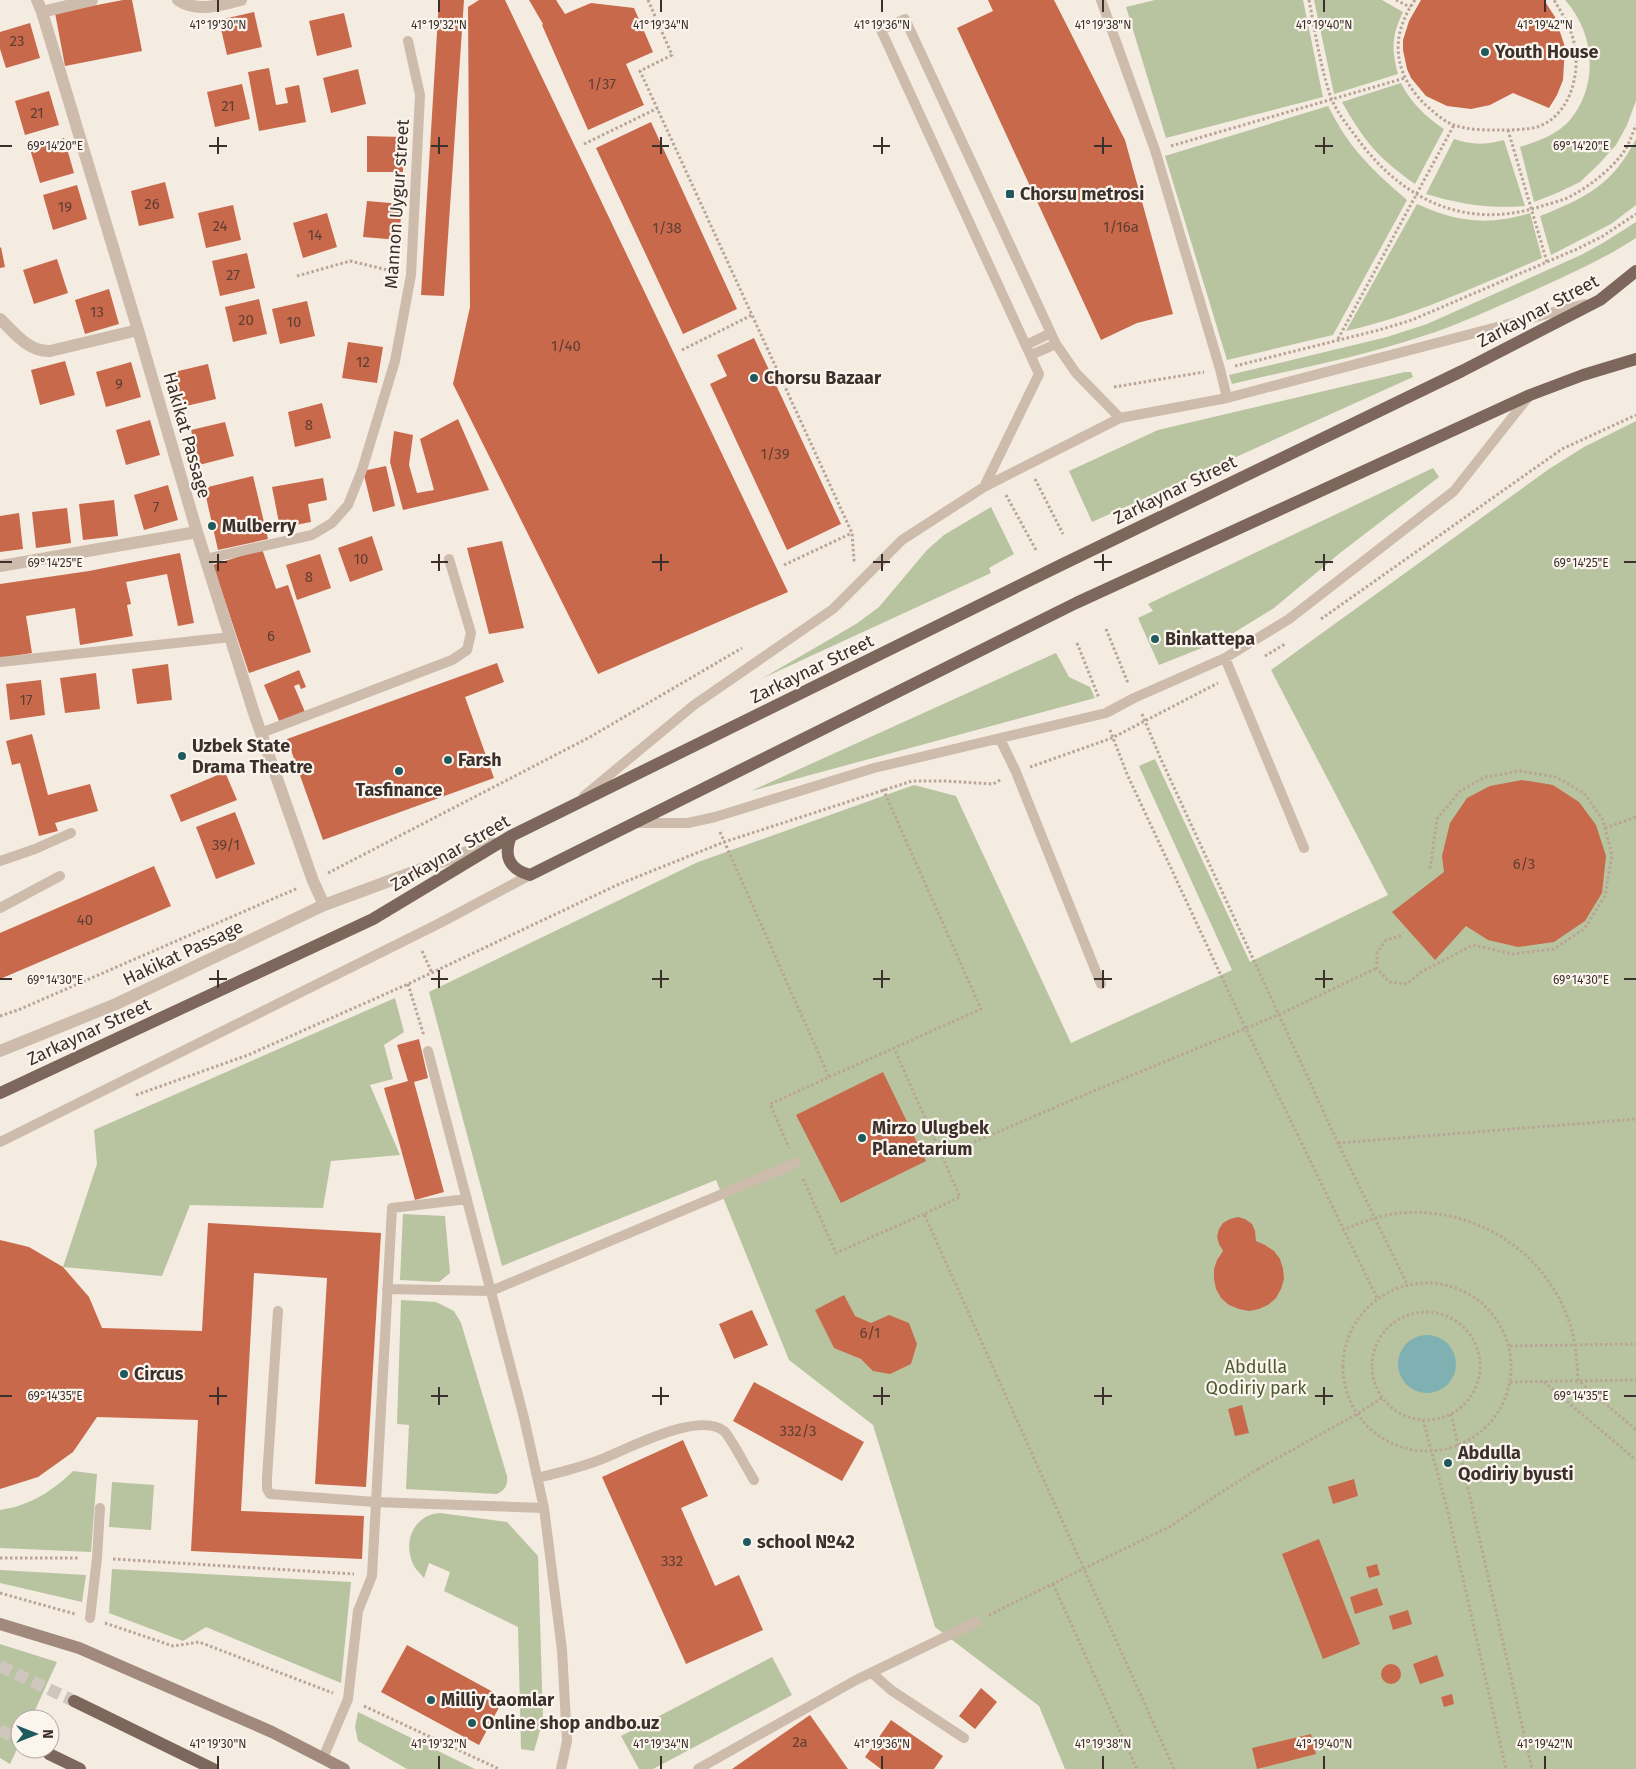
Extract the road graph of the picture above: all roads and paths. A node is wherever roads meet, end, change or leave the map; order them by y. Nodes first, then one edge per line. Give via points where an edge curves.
1 (92, 0) edge
2 (178, 0) edge
3 (241, 0) edge
4 (648, 0) edge
5 (1100, 0) edge
6 (1308, 0) edge
7 (1396, 0) edge
8 (1415, 0) edge
9 (1554, 0) edge
10 (40, 6) edge
11 (1410, 7) junction
12 (408, 41) dead end
13 (1405, 78) junction
14 (1331, 99) junction
15 (658, 108) junction
16 (1454, 125) junction
17 (1636, 125) edge
18 (1508, 130) junction
19 (584, 144) dead end
20 (1155, 150) junction
21 (1416, 195) junction
22 (1532, 209) junction
23 (1636, 214) edge
24 (1548, 262) junction
25 (1636, 271) edge
26 (411, 275) junction
27 (298, 276) dead end
28 (1600, 300) junction
29 (752, 315) junction
30 (0, 319) edge
31 (138, 330) junction
32 (1051, 333) junction
33 (1337, 340) junction
34 (1026, 344) junction
35 (1056, 344) junction
36 (682, 350) dead end
37 (1031, 355) junction
38 (1636, 359) edge
39 (1220, 370) junction
40 (1093, 392) junction
41 (1530, 395) junction
42 (1227, 398) junction
43 (1636, 415) edge
44 (1120, 418) junction
45 (1028, 466) junction
46 (998, 480) junction
47 (984, 487) junction
48 (197, 532) junction
49 (852, 533) junction
50 (1063, 534) dead end
51 (1036, 550) dead end
52 (206, 559) junction
53 (449, 559) dead end
54 (784, 565) dead end
55 (0, 566) edge
56 (848, 568) dead end
57 (1319, 620) dead end
58 (1106, 629) dead end
59 (231, 637) junction
60 (1287, 642) dead end
61 (1076, 643) dead end
62 (750, 644) dead end
63 (1263, 657) dead end
64 (1225, 658) junction
65 (0, 662) edge
66 (1232, 675) junction
67 (1134, 698) junction
68 (1106, 713) junction
69 (1145, 720) junction
70 (261, 733) junction
71 (1112, 738) junction
72 (1000, 739) junction
73 (874, 768) junction
74 (1016, 772) junction
75 (884, 790) junction
76 (573, 806) junction
77 (1636, 817) edge
78 (715, 818) junction
79 (635, 823) junction
80 (1605, 828) junction
81 (70, 833) dead end
82 (511, 836) junction
83 (724, 842) junction
84 (1304, 848) dead end
85 (0, 860) edge
86 (1430, 869) dead end
87 (530, 875) junction
88 (60, 876) dead end
89 (313, 881) junction
90 (324, 905) junction
91 (0, 908) edge
92 (1401, 936) dead end
93 (1377, 968) junction
94 (408, 984) junction
95 (1101, 984) dead end
96 (1278, 1015) junction
97 (0, 1016) edge
98 (1246, 1029) junction
99 (894, 1048) junction
100 (0, 1051) edge
101 (428, 1051) joint
102 (829, 1077) junction
103 (0, 1093) edge
104 (136, 1096) dead end
105 (1636, 1119) edge
106 (0, 1142) edge
107 (1338, 1143) junction
108 (942, 1156) junction
109 (796, 1163) junction
110 (467, 1199) junction
111 (924, 1214) junction
112 (1375, 1217) junction
113 (1342, 1230) junction
114 (1407, 1284) junction
115 (387, 1289) junction
116 (490, 1291) junction
117 (1377, 1298) junction
118 (278, 1310) dead end
119 (1636, 1344) edge
120 (1576, 1345) junction
121 (1510, 1346) junction
122 (1578, 1380) junction
123 (1636, 1380) edge
124 (1543, 1381) junction
125 (1510, 1382) junction
126 (1382, 1398) junction
127 (1357, 1414) junction
128 (1451, 1414) junction
129 (1423, 1420) junction
130 (1636, 1430) edge
131 (1458, 1446) junction
132 (1432, 1452) junction
133 (1636, 1460) edge
134 (538, 1478) junction
135 (754, 1480) dead end
136 (375, 1502) junction
137 (100, 1508) dead end
138 (544, 1508) junction
139 (0, 1558) edge
140 (97, 1558) junction
141 (1084, 1569) junction
142 (372, 1576) junction
143 (1054, 1584) junction
144 (0, 1593) edge
145 (90, 1618) junction
146 (976, 1622) joint
147 (0, 1624) edge
148 (872, 1673) junction
149 (348, 1699) junction
150 (74, 1701) tunnel mouth
151 (964, 1738) dead end
152 (323, 1758) junction
153 (60, 1759) edge
154 (80, 1769) edge
155 (213, 1769) edge
156 (344, 1769) edge
157 (499, 1769) edge
158 (561, 1769) edge
159 (698, 1769) edge
160 (1137, 1769) edge
161 (1174, 1769) edge
162 (1506, 1769) edge
163 (1532, 1769) edge

1 - 10 street
2 - 3 street via 198,8
4 - 15 path via 672,55 640,70
5 - 20 lane
6 - 14 path
7 - 11 path
8 - 11 path
9 - 18 path via 1575,47 1576,64 1569,98 1547,122 1536,127
10 - 31 street, Hakikat Passage
11 - 13 path via 1397,44
12 - 26 lane, Mannon Uygur street via 420,95
13 - 14 path
13 - 16 path via 1426,105
14 - 20 path
14 - 21 path via 1377,163
15 - 19 path
15 - 29 path
16 - 18 path
16 - 21 path
17 - 22 path via 1624,152 1599,177 1570,197
18 - 22 path
20 - 39 lane
21 - 22 path via 1443,207 1472,213 1502,215
21 - 33 path
22 - 24 path
23 - 24 path via 1603,236
24 - 33 path via 1412,320
25 - 28 main road, Zarkaynar Street
26 - 27 path via 350,261
26 - 52 lane, Mannon Uygur street via 395,361 348,505 332,523 312,535
28 - 42 lane
28 - 76 main road, Zarkaynar Street via 1462,371
29 - 36 path
29 - 49 path
30 - 31 street via 30,347 40,351
31 - 48 street, Hakikat Passage
32 - 34 lane
32 - 34 lane via 904,19 881,30
32 - 35 lane
33 - 39 path
34 - 37 lane
35 - 37 lane
35 - 40 lane
37 - 47 lane via 1039,374
38 - 41 main road via 1583,374
39 - 40 path
39 - 42 lane
40 - 44 lane
41 - 64 lane via 1454,491 1289,619
41 - 79 main road via 1076,603
42 - 44 lane
43 - 57 path via 1562,449
44 - 45 lane
45 - 46 lane
45 - 50 path
46 - 47 lane
46 - 51 path
47 - 76 lane via 902,540 833,609 694,705
48 - 52 street, Hakikat Passage
48 - 55 street
49 - 54 path
49 - 56 path via 854,560
52 - 59 street, Hakikat Passage
53 - 70 lane via 471,633 468,650 452,660
58 - 67 path
59 - 65 lane
59 - 70 street, Hakikat Passage
60 - 63 path
61 - 68 path
62 - 89 path via 590,737
64 - 66 lane
64 - 67 lane
66 - 69 path
66 - 84 lane
67 - 68 lane
67 - 69 path
68 - 71 path
68 - 72 lane
69 - 71 path
69 - 96 path
70 - 89 street, Hakikat Passage
71 - 74 path
71 - 98 path
72 - 73 lane
72 - 74 lane
73 - 75 path
73 - 78 lane
74 - 75 path via 993,784 912,781
74 - 95 lane
75 - 83 path
75 - 99 path via 981,1009
76 - 82 main road, Zarkaynar Street
77 - 80 path
78 - 79 lane via 688,823
78 - 83 path
79 - 87 main road
80 - 86 path via 1584,793 1556,777 1520,771 1485,777 1459,792 1437,819
80 - 93 path via 1612,855 1605,896 1584,928 1554,949 1512,954 1473,945 1421,972 1407,984 1389,982
81 - 85 lane
82 - 87 main road via 509,861
82 - 90 street, Hakikat Passage
82 - 103 main road, Zarkaynar Street via 374,919
83 - 94 path via 617,885
83 - 102 path
87 - 106 lane
88 - 91 lane
89 - 90 street, Hakikat Passage
89 - 97 path
90 - 100 street, Hakikat Passage via 116,1004
92 - 93 path via 1386,940 1381,946 1377,953
93 - 96 path
94 - 101 path
94 - 104 path via 248,1056
96 - 98 path
96 - 107 path
98 - 108 path
98 - 113 path
99 - 102 path
99 - 108 path
101 - 110 lane
102 - 109 path via 770,1104
105 - 107 path
107 - 112 path
108 - 111 path via 960,1197
109 - 111 path via 836,1253
109 - 116 lane
110 - 115 lane via 392,1208
110 - 116 lane
111 - 141 path
112 - 113 path
112 - 114 path
112 - 120 path via 1424,1212 1471,1221 1494,1231 1533,1261 1548,1280 1561,1301
113 - 117 path
114 - 117 path
114 - 121 path via 1441,1283 1472,1295 1496,1318
115 - 116 lane
115 - 136 lane
116 - 134 lane
117 - 127 path via 1355,1322 1344,1352 1344,1384
118 - 136 lane via 267,1489 270,1494
119 - 120 path
120 - 121 path
120 - 122 path
121 - 125 path
122 - 123 path
122 - 124 path
122 - 130 path
124 - 125 path
124 - 133 path
125 - 131 path via 1492,1420 1473,1438
126 - 127 path
126 - 128 path via 1372,1372 1372,1358 1383,1333 1404,1316 1418,1312 1445,1315 1462,1326 1475,1343 1479,1356 1477,1383 1471,1396
126 - 129 path via 1400,1414
127 - 132 path via 1366,1426 1389,1443
127 - 141 path, bridge via 1258,1469 1171,1526
128 - 129 path
128 - 131 path
129 - 132 path
131 - 132 path
131 - 163 path
132 - 162 path
134 - 135 lane via 596,1462 669,1431 694,1425 714,1426 725,1431
134 - 138 lane
136 - 138 lane
136 - 142 lane
137 - 140 lane
138 - 158 lane via 562,1650 567,1740
139 - 140 path
140 - 142 path
140 - 145 lane
141 - 143 path
141 - 161 path
142 - 149 lane via 358,1611
143 - 146 path
143 - 160 path
144 - 145 path
145 - 149 path via 173,1646 199,1642
146 - 148 lane
147 - 152 street via 78,1648 272,1732
148 - 151 lane via 891,1690
148 - 159 lane
149 - 152 lane
149 - 157 path
150 - 155 main road
152 - 156 street
153 - 154 main road

